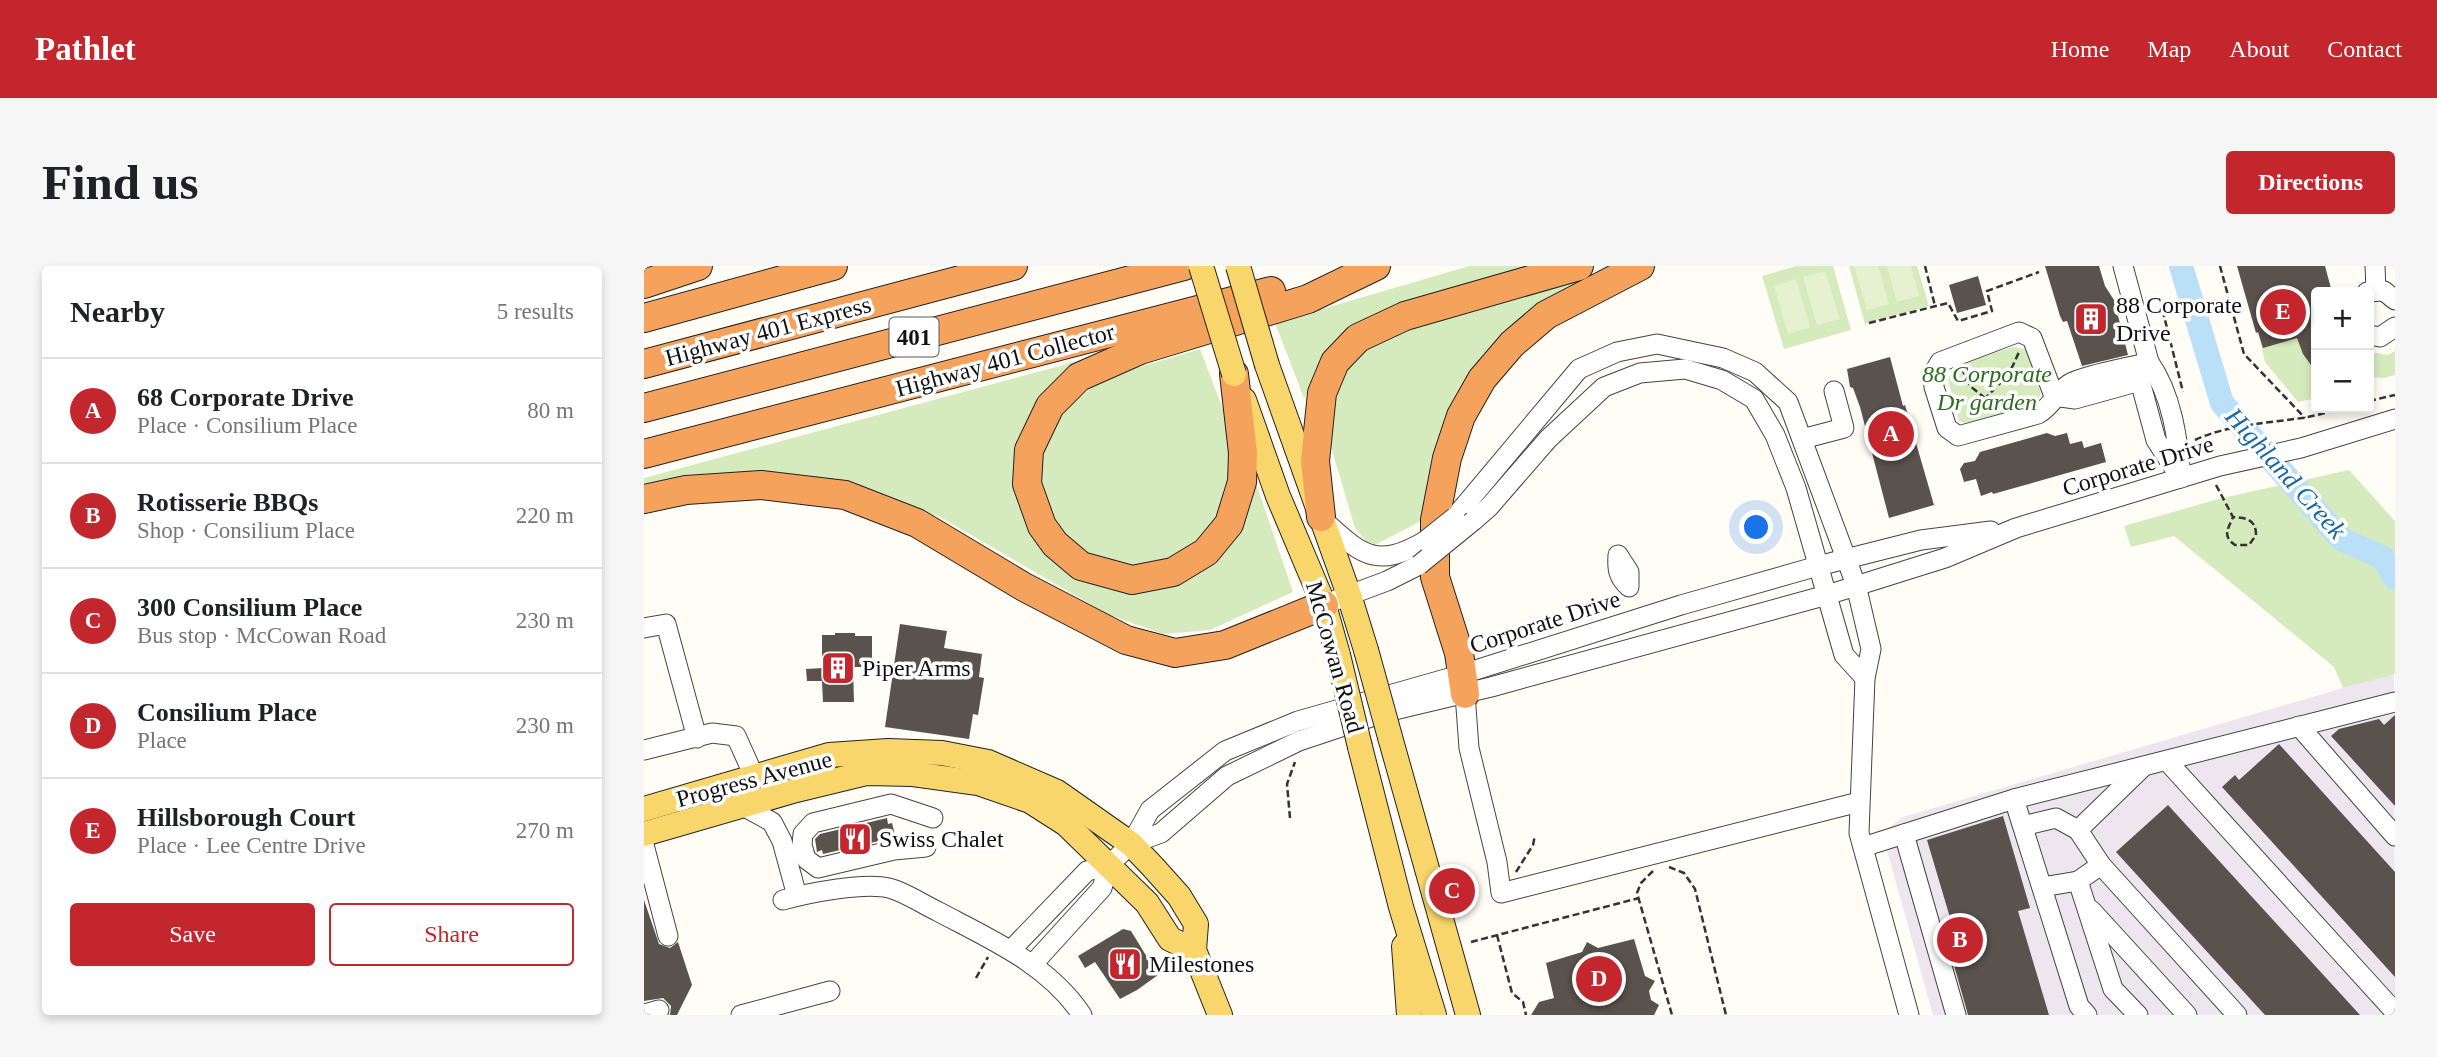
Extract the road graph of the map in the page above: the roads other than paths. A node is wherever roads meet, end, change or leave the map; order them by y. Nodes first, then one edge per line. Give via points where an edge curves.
1 (698, 266) edge
2 (833, 266) edge
3 (1013, 266) edge
4 (1184, 266) edge
5 (1202, 266) edge
6 (1238, 266) edge
7 (1365, 266) edge
8 (1376, 266) edge
9 (1578, 266) edge
10 (1640, 266) edge
11 (2123, 266) edge
12 (2375, 266) edge
13 (644, 284) edge
14 (2372, 287) edge
15 (2374, 291) edge
16 (2395, 300) edge
17 (644, 318) edge
18 (2395, 327) edge
19 (2374, 336) edge
20 (2150, 362) junction
21 (644, 364) edge
22 (1234, 374) junction
23 (2140, 381) junction
24 (1834, 391) dead end
25 (2054, 396) junction
26 (644, 408) edge
27 (2395, 419) edge
28 (1802, 439) junction
29 (644, 454) edge
30 (2181, 478) junction
31 (644, 499) edge
32 (1321, 517) junction
33 (1464, 519) junction
34 (2016, 528) junction
35 (1845, 559) junction
36 (1818, 566) junction
37 (1856, 585) junction
38 (1827, 595) junction
39 (1337, 600) junction
40 (1639, 617) junction
41 (644, 628) edge
42 (1647, 645) junction
43 (1865, 678) junction
44 (1464, 684) junction
45 (2395, 702) edge
46 (2299, 726) junction
47 (697, 738) junction
48 (644, 750) edge
49 (2167, 761) junction
50 (797, 763) junction
51 (2143, 766) junction
52 (754, 776) junction
53 (796, 790) junction
54 (2014, 799) junction
55 (1859, 802) junction
56 (743, 806) junction
57 (644, 809) edge
58 (933, 818) dead end
59 (2023, 827) junction
60 (2078, 830) junction
61 (644, 834) edge
62 (1905, 834) junction
63 (2395, 836) edge
64 (1131, 844) junction
65 (644, 845) edge
66 (926, 846) dead end
67 (1863, 846) junction
68 (1110, 865) junction
69 (2101, 865) junction
70 (2078, 881) junction
71 (2042, 887) junction
72 (2086, 904) junction
73 (1401, 907) junction
74 (668, 936) dead end
75 (1011, 950) junction
76 (1194, 950) junction
77 (1031, 965) junction
78 (830, 990) dead end
79 (2395, 1012) edge
80 (741, 1015) edge
81 (1082, 1015) edge
82 (1220, 1015) edge
83 (1409, 1015) edge
84 (1434, 1015) edge
85 (1468, 1015) edge
86 (1909, 1015) edge
87 (1956, 1015) edge
88 (2087, 1015) edge
89 (2138, 1015) edge
90 (2186, 1015) edge
91 (2237, 1015) edge

1 - 13 highway
2 - 17 highway
3 - 21 highway, Highway 401 Express / 401
4 - 26 highway, Highway 401 Express / 401
5 - 22 main road, McCowan Road, bridge
6 - 32 main road, McCowan Road, bridge via 1267,365
7 - 29 highway, Highway 401 Collector / 401
8 - 22 highway via 1308,299 1140,350 1079,377 1050,406 1029,450 1027,484 1042,526 1055,544 1081,566 1132,580 1172,572 1206,552 1229,524 1242,482
9 - 32 highway via 1405,316 1358,338 1335,362 1322,393 1315,461
10 - 44 highway via 1546,315 1482,379 1461,416 1435,520 1435,577
11 - 20 street
12 - 14 street
15 - 16 street via 2384,291
18 - 19 street
20 - 23 street
20 - 25 street via 2071,382
20 - 30 street via 2161,379 2176,435
22 - 39 main road, McCowan Road via 1278,496
23 - 25 street via 2075,399
23 - 30 street via 2156,440
24 - 28 street via 1844,428
25 - 25 street via 2032,338 2019,332 1940,362 1933,374 1947,428 1958,436 2038,414
27 - 30 street, Corporate Drive
28 - 33 street via 1788,402 1755,372 1723,358 1657,344 1617,352 1579,369
28 - 35 street
30 - 34 street, Corporate Drive
31 - 39 highway via 686,490 761,485 845,495 917,523 1024,587 1126,640 1175,653 1225,645
32 - 33 street, bridge via 1363,553 1384,557 1404,553
32 - 39 main road, McCowan Road
33 - 36 street via 1489,507 1549,439 1604,387 1640,373 1685,369 1722,380 1754,399 1796,488
33 - 39 street, bridge via 1419,565
34 - 35 street, Corporate Drive via 1921,540
34 - 37 street, Corporate Drive via 1945,558
35 - 36 street, Corporate Drive
35 - 37 street
36 - 38 street
36 - 40 street, Corporate Drive
37 - 38 street, Corporate Drive
37 - 43 street via 1871,649
38 - 42 street, Corporate Drive
38 - 43 street via 1844,655
39 - 73 main road, McCowan Road, bridge via 1338,655
39 - 85 main road, McCowan Road, bridge via 1366,650
40 - 42 street
40 - 44 street, Corporate Drive
41 - 47 street via 666,624
42 - 44 street, Corporate Drive
43 - 55 street
44 - 55 street via 1468,748 1501,892
44 - 64 street, Corporate Drive via 1297,720 1225,751 1150,810
45 - 46 street
46 - 49 street
46 - 63 street
47 - 48 street
47 - 52 street via 712,733 736,736
49 - 51 street
49 - 79 street
50 - 52 main road, Progress Avenue
50 - 53 main road
50 - 64 main road, Progress Avenue via 829,755 888,751 942,753 988,762 1057,792
51 - 54 street
51 - 60 street
52 - 57 main road, Progress Avenue
53 - 56 main road, Progress Avenue
53 - 68 main road, Progress Avenue via 866,773 978,783 1030,801 1066,824
54 - 59 street
54 - 62 street
55 - 67 street
56 - 61 main road, Progress Avenue
56 - 75 street via 772,822 782,841 790,898 860,887 889,888
58 - 66 street via 891,804 813,823 803,834 802,845 806,859 818,868
59 - 60 street via 2056,818
59 - 71 street
60 - 69 street
62 - 67 street
62 - 87 street
64 - 68 street, Corporate Drive
64 - 76 main road, Progress Avenue via 1179,896 1196,924
65 - 74 street
67 - 86 street
68 - 75 street via 1087,871
68 - 76 main road, Progress Avenue via 1147,903 1170,939
68 - 77 street via 1102,888
69 - 70 street
69 - 91 street
70 - 71 street
70 - 72 street
71 - 88 street via 2080,1006
72 - 89 street via 2113,989
72 - 90 street
73 - 83 main road
73 - 84 main road, McCowan Road
75 - 77 street
76 - 82 main road, Progress Avenue
77 - 81 street via 1064,989
78 - 80 street

